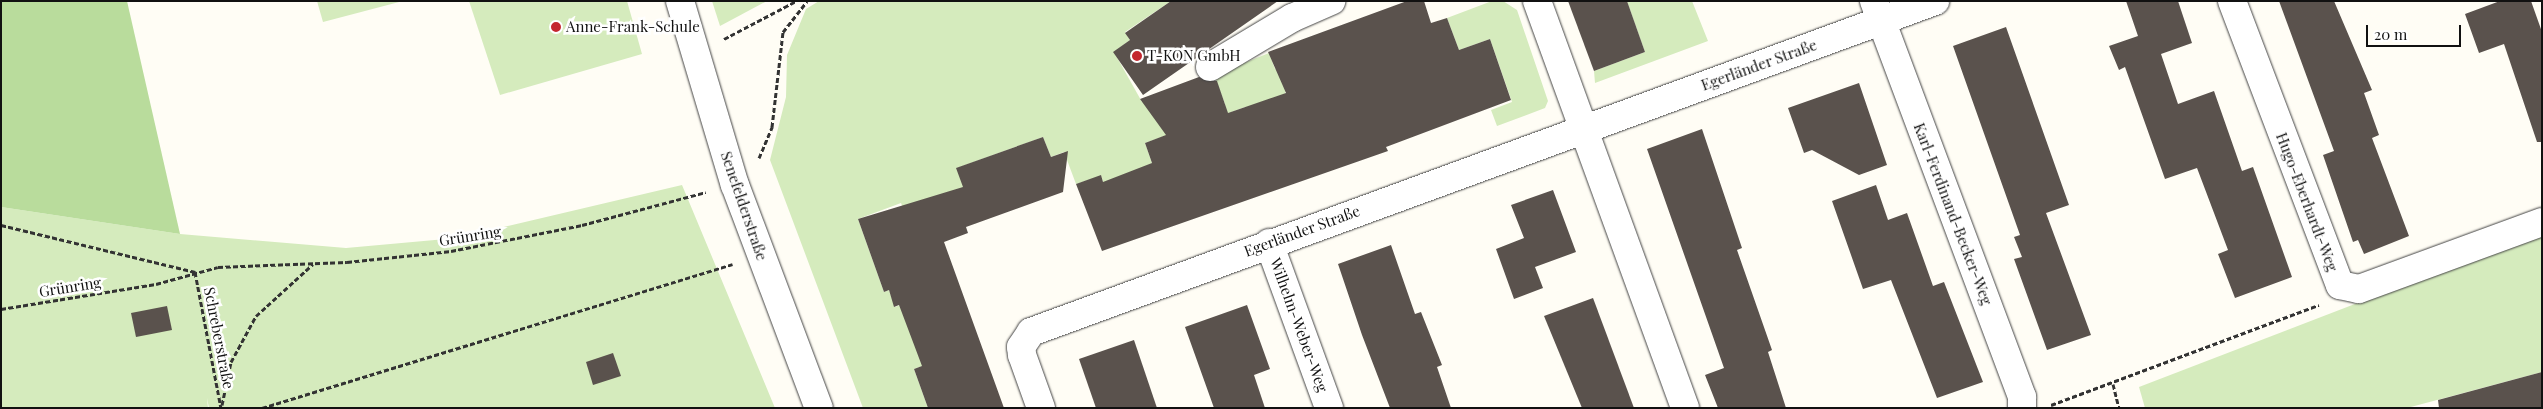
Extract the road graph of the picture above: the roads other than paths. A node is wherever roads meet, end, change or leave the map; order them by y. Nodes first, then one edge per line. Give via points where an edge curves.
1 (680, 1) edge
2 (1331, 1) edge
3 (1537, 1) edge
4 (1935, 1) edge
5 (2232, 1) edge
6 (1878, 11) edge
7 (1210, 67) dead end
8 (1584, 129) junction
9 (2542, 222) edge
10 (1270, 243) junction
11 (819, 408) edge
12 (1041, 408) edge
13 (1329, 408) edge
14 (1685, 408) edge
15 (2022, 408) edge

1 - 11 street, Senefelderstraße via 735,185
2 - 7 street via 1292,18
3 - 8 street
4 - 6 street, Egerländer Straße
5 - 9 street, Hugo-Eberhardt-Weg via 2334,274 2347,289 2359,289
6 - 8 street, Egerländer Straße
6 - 15 street, Karl-Ferdinand-Becker-Weg via 2022,397
8 - 10 street, Egerländer Straße
8 - 14 street
10 - 12 street, Egerländer Straße via 1030,332 1022,355
10 - 13 street, Wilhelm-Weber-Weg

